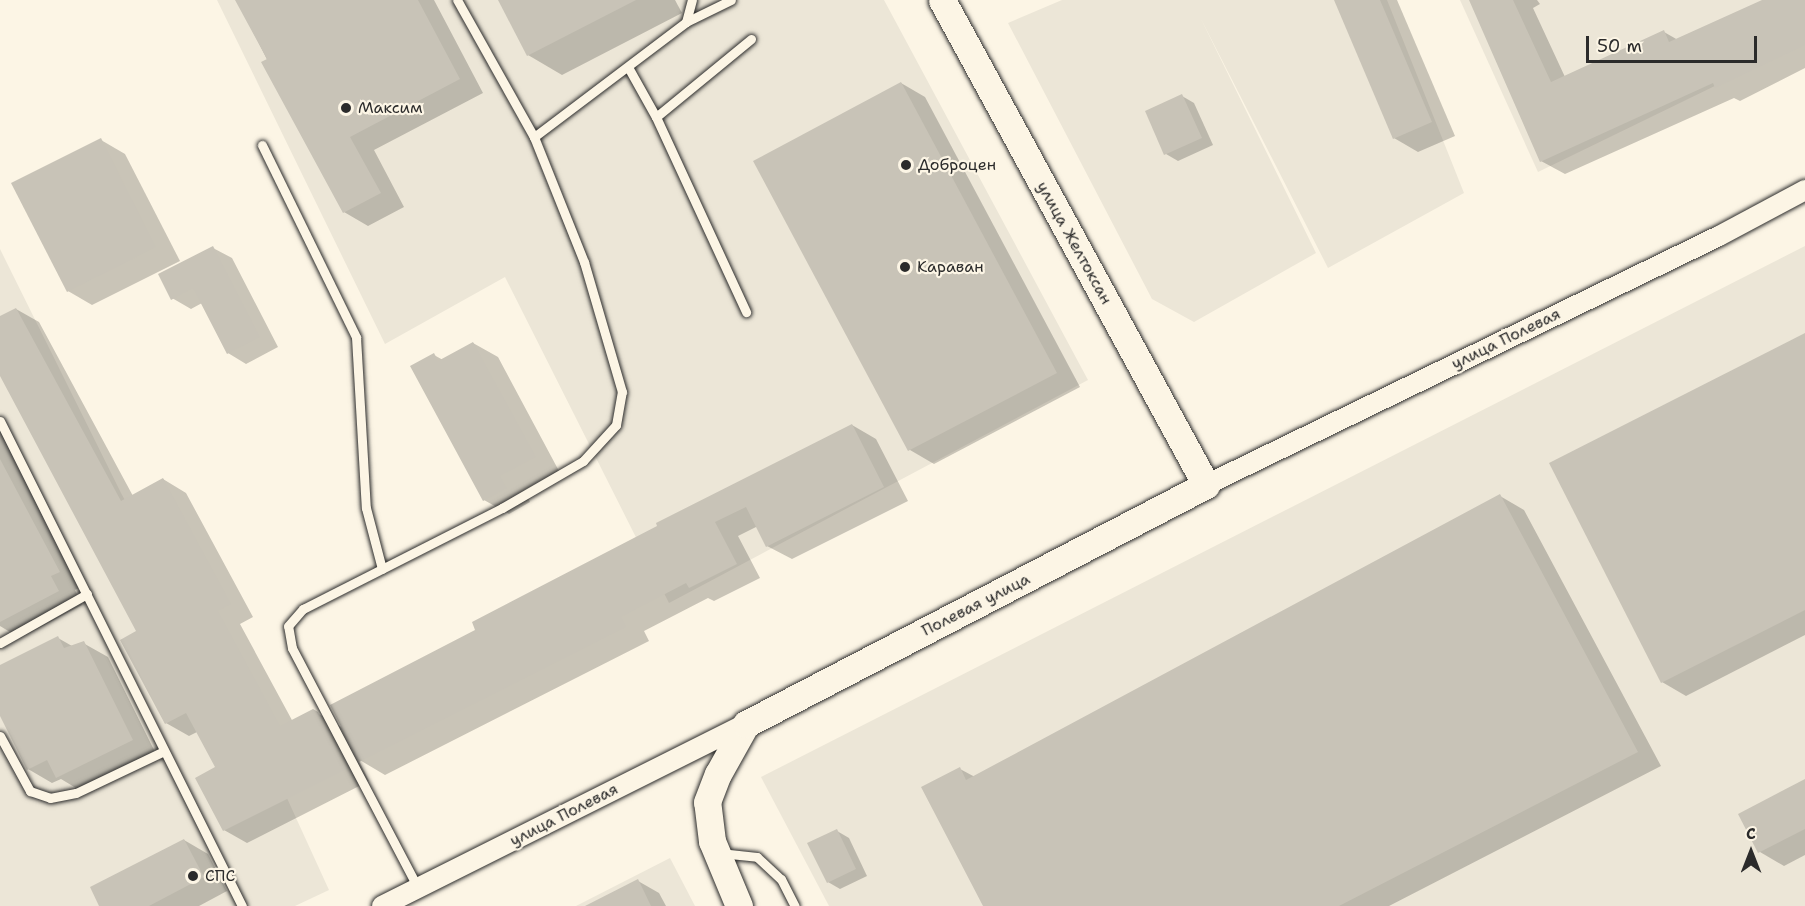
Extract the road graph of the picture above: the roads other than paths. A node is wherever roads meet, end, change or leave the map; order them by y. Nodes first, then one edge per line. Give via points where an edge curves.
1 (457, 0) edge
2 (692, 0) edge
3 (731, 0) edge
4 (942, 0) edge
5 (686, 22) junction
6 (751, 39) dead end
7 (628, 67) junction
8 (656, 117) junction
9 (534, 136) junction
10 (262, 145) dead end
11 (1805, 190) edge
12 (746, 312) dead end
13 (0, 422) edge
14 (1206, 485) junction
15 (382, 569) junction
16 (87, 594) junction
17 (0, 643) edge
18 (746, 724) junction
19 (0, 736) edge
20 (162, 752) junction
21 (717, 853) junction
22 (418, 888) junction
23 (242, 906) edge
24 (382, 906) edge
25 (739, 906) edge
26 (795, 906) edge

1 - 9 lane
2 - 5 lane
3 - 5 lane
4 - 14 street, улица Желтоксан
5 - 7 lane
6 - 8 lane
7 - 8 lane
7 - 9 lane
8 - 12 lane
9 - 15 lane via 584,262 622,392 616,425 583,460 502,508
10 - 15 lane via 356,337 366,508
11 - 14 street, улица Полевая via 1719,236
13 - 16 lane
14 - 18 street, Полевая улица
15 - 22 lane via 303,609 288,626 292,648
16 - 17 lane
16 - 20 lane
18 - 21 street via 707,802
18 - 22 street, улица Полевая
19 - 20 lane via 30,791 50,798 76,793
20 - 23 lane
21 - 25 street
21 - 26 lane via 758,857 781,879
22 - 24 street, улица Полевая

